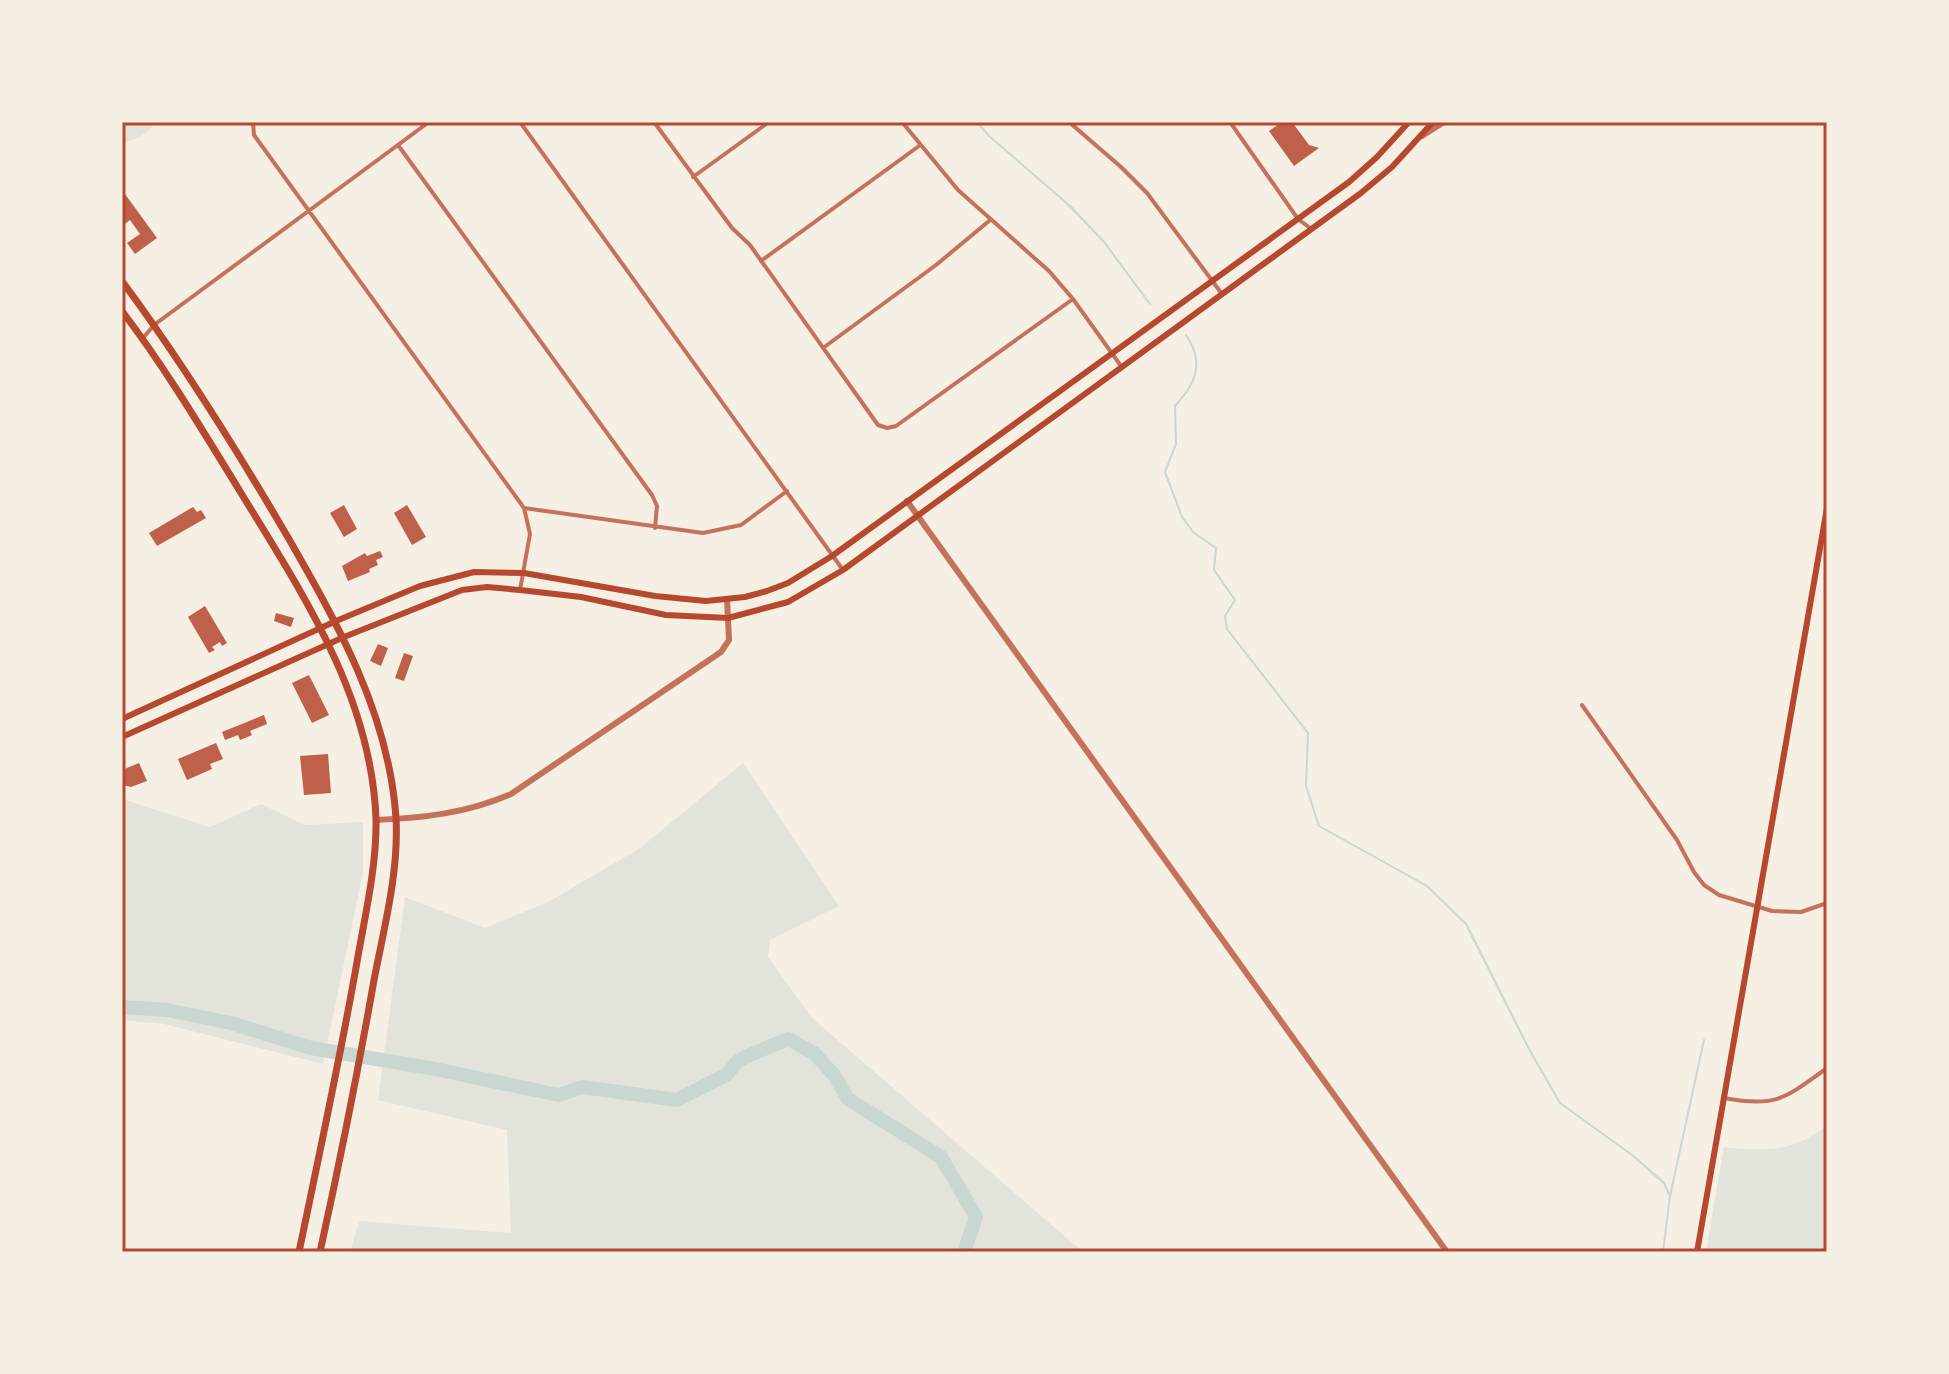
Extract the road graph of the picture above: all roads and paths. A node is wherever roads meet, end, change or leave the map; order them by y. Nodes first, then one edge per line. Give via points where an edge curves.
1 (253, 122) edge
2 (429, 122) edge
3 (520, 122) edge
4 (654, 122) edge
5 (769, 122) edge
6 (902, 122) edge
7 (1069, 122) edge
8 (1230, 122) edge
9 (1409, 122) edge
10 (1433, 122) edge
11 (1444, 122) edge
12 (1422, 136) junction
13 (1395, 138) junction
14 (398, 145) junction
15 (919, 146) junction
16 (1408, 151) junction
17 (693, 177) junction
18 (309, 210) junction
19 (1298, 219) junction
20 (990, 220) junction
21 (1310, 228) junction
22 (761, 261) junction
23 (1213, 280) junction
24 (122, 281) edge
25 (1222, 294) junction
26 (1073, 299) junction
27 (122, 311) edge
28 (154, 325) junction
29 (143, 338) junction
30 (823, 348) junction
31 (1112, 353) junction
32 (1122, 367) junction
33 (787, 491) junction
34 (244, 497) junction
35 (907, 501) junction
36 (524, 508) junction
37 (1827, 508) edge
38 (919, 515) junction
39 (1826, 522) edge
40 (655, 528) junction
41 (285, 533) junction
42 (832, 556) junction
43 (843, 570) junction
44 (524, 573) junction
45 (520, 590) junction
46 (727, 599) junction
47 (728, 618) junction
48 (336, 621) junction
49 (321, 627) junction
50 (344, 637) junction
51 (329, 643) junction
52 (1582, 705) dead end
53 (150, 706) junction
54 (122, 719) edge
55 (158, 720) junction
56 (122, 737) edge
57 (396, 819) junction
58 (376, 820) junction
59 (1827, 903) edge
60 (1757, 906) junction
61 (1827, 1068) edge
62 (1724, 1098) junction
63 (299, 1252) edge
64 (320, 1252) edge
65 (1447, 1252) edge
66 (1697, 1252) edge

1 - 18 street via 254,135
2 - 14 street
3 - 33 street
4 - 17 street
5 - 17 street
6 - 15 street
7 - 23 street via 1147,193
8 - 19 street
9 - 13 main road
10 - 12 main road
11 - 12 street
12 - 16 main road
13 - 16 main road
13 - 19 main road via 1349,182
14 - 18 street
14 - 40 street via 652,495
15 - 20 street
15 - 22 street
16 - 21 main road
17 - 22 street
18 - 28 street
18 - 36 street
19 - 21 street
19 - 23 main road
20 - 26 street
20 - 30 street
21 - 25 main road
22 - 30 street
23 - 25 street
23 - 31 main road
24 - 28 main road
25 - 32 main road
26 - 30 street via 887,428 873,420
26 - 31 street
27 - 29 main road
28 - 29 street
28 - 41 main road via 193,379
29 - 34 main road
31 - 32 street
31 - 35 main road
32 - 38 main road
33 - 40 street via 741,525 703,533
33 - 42 street
34 - 41 main road via 272,534
34 - 49 main road
35 - 38 street
35 - 42 main road
36 - 40 street
36 - 44 street via 530,523
37 - 39 main road
38 - 43 main road
38 - 65 street
39 - 60 main road
41 - 48 main road
42 - 43 street
42 - 46 main road via 788,583
43 - 47 main road via 788,602
44 - 45 street
44 - 46 main road via 655,596
44 - 48 main road via 474,572 449,578
45 - 47 main road via 666,615
45 - 50 main road via 462,590
46 - 47 street
47 - 57 street via 729,640 721,652 511,794 442,816
48 - 49 main road
48 - 50 main road
49 - 51 main road
49 - 53 main road
50 - 51 main road
50 - 57 main road via 371,700
51 - 55 main road
51 - 58 main road via 361,724
52 - 60 street via 1704,885
53 - 54 main road
53 - 55 main road
55 - 56 main road
57 - 58 street
57 - 64 main road via 390,897
58 - 63 main road via 351,998
59 - 60 street via 1801,912
60 - 62 main road
61 - 62 street via 1772,1102
62 - 66 main road

